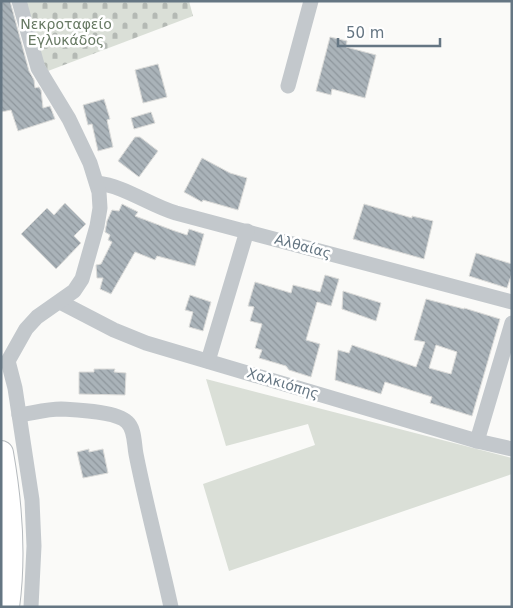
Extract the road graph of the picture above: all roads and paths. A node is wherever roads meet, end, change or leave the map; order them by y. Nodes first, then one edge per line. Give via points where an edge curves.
1 (19, 1) edge
2 (311, 1) edge
3 (288, 86) dead end
4 (97, 183) junction
5 (247, 231) junction
6 (60, 302) junction
7 (512, 302) edge
8 (512, 323) edge
9 (208, 361) junction
10 (4, 363) edge
11 (19, 415) junction
12 (477, 441) junction
13 (512, 449) edge
14 (1, 453) edge
15 (7, 607) edge
16 (31, 607) edge
17 (171, 607) edge

1 - 4 street via 38,68 69,119
2 - 3 street
4 - 5 street, Αλθαίας via 118,187 162,209
4 - 6 street via 100,198 98,218 82,279 74,292
5 - 7 street, Αλθαίας
5 - 9 street
6 - 9 street, Χαλκιόπης via 136,339
6 - 10 street via 26,329
8 - 12 street
9 - 12 street, Χαλκιόπης
10 - 11 street via 14,381
11 - 16 street via 34,517
11 - 17 street via 60,409 114,416 129,424
12 - 13 street, Χαλκιόπης
14 - 15 main road via 10,530

